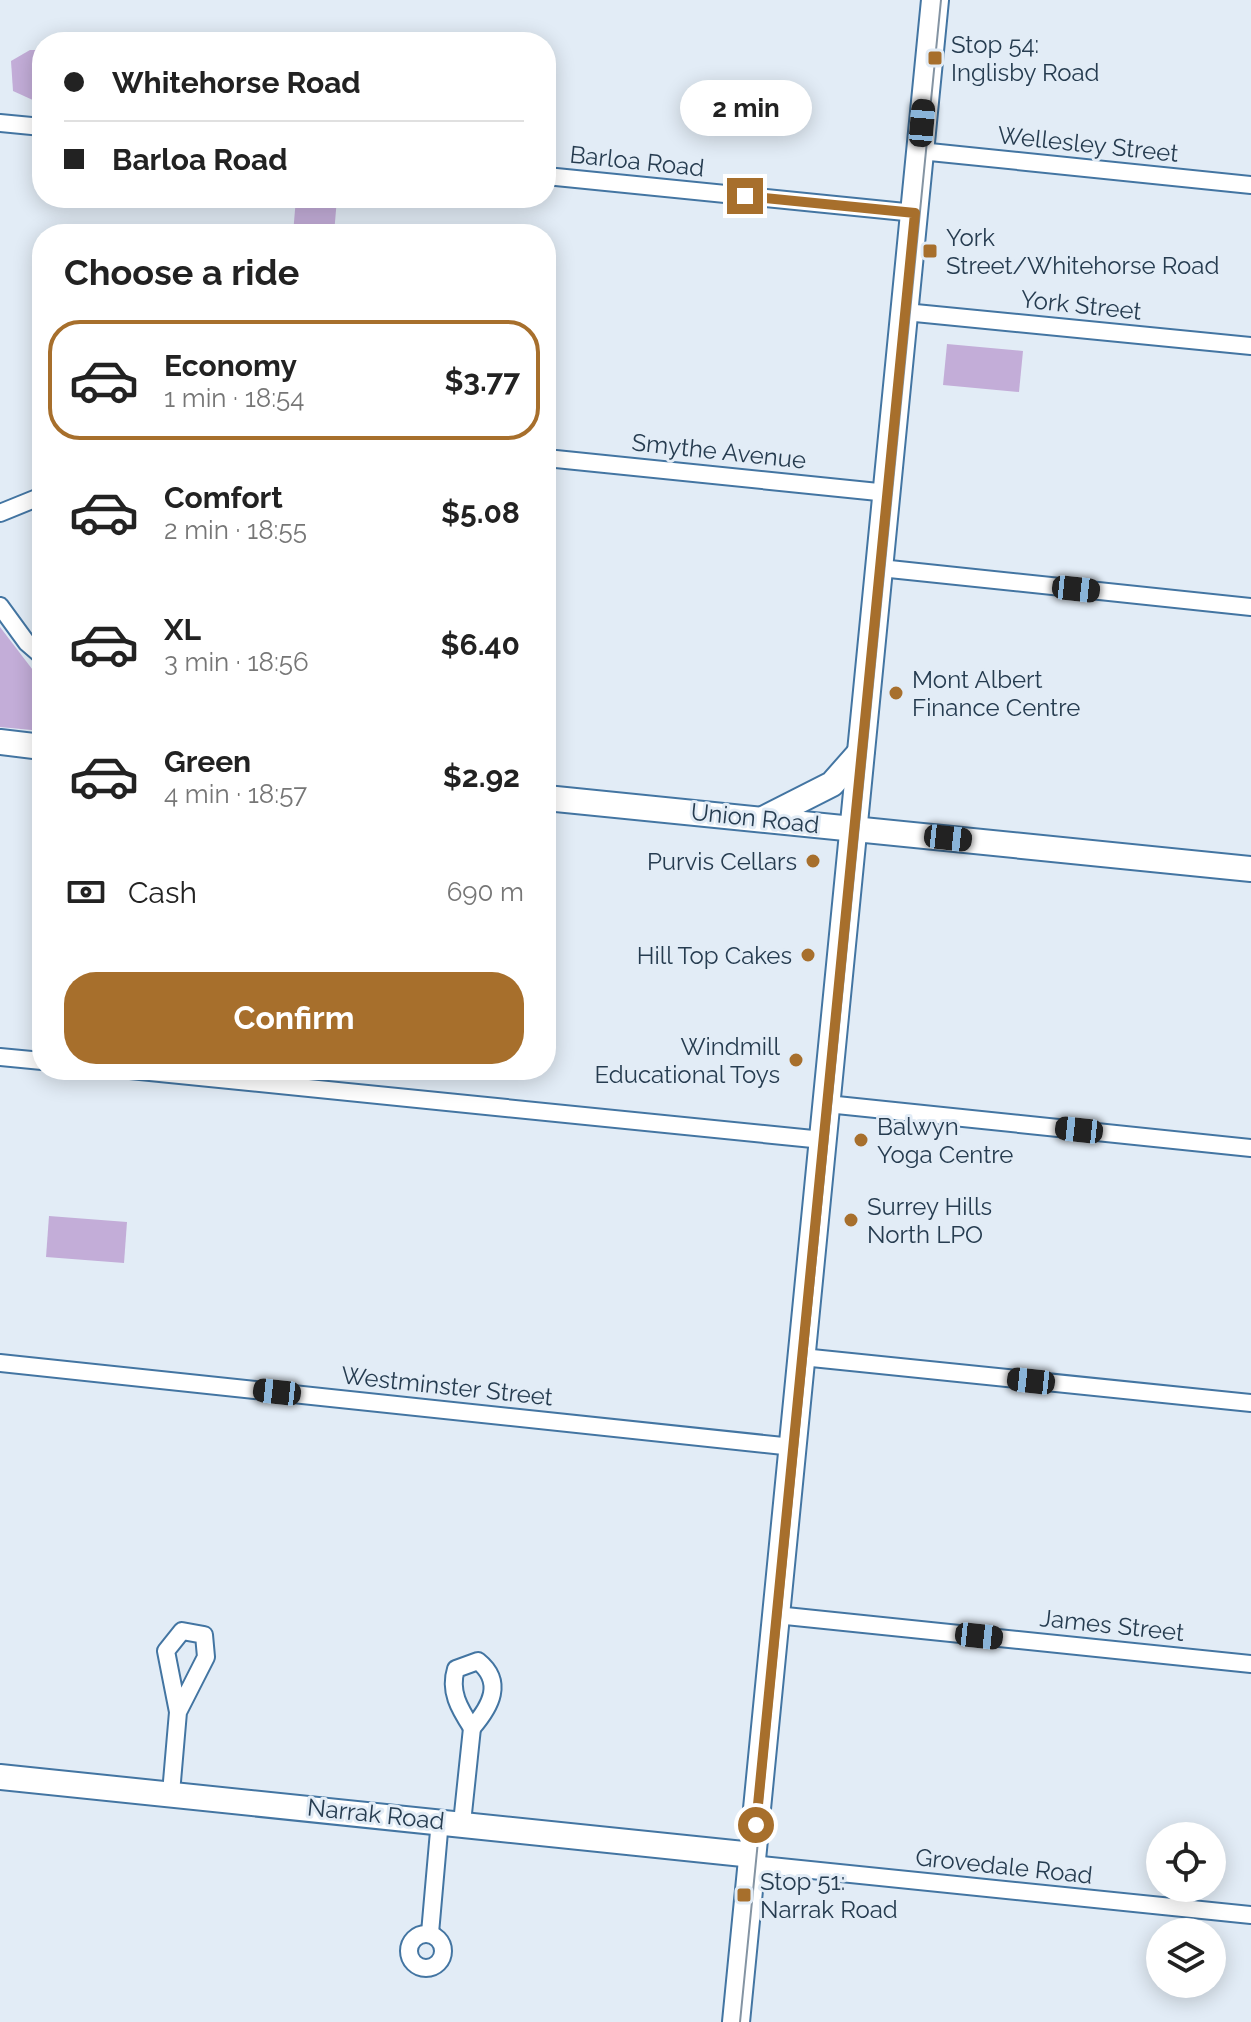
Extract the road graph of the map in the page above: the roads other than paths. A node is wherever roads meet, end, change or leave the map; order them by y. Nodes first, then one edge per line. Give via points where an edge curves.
1 (935, 0) edge
2 (0, 123) edge
3 (32, 126) edge
4 (920, 151) junction
5 (556, 177) edge
6 (1251, 185) edge
7 (915, 213) junction
8 (905, 312) junction
9 (1251, 346) edge
10 (556, 459) edge
11 (888, 493) junction
12 (32, 500) edge
13 (0, 513) edge
14 (880, 568) junction
15 (0, 606) edge
16 (1251, 607) edge
17 (32, 647) edge
18 (0, 742) edge
19 (32, 746) edge
20 (862, 750) junction
21 (556, 799) edge
22 (763, 819) junction
23 (854, 828) junction
24 (1251, 869) edge
25 (0, 1057) edge
26 (32, 1060) edge
27 (229, 1080) edge
28 (827, 1104) junction
29 (823, 1140) junction
30 (1251, 1148) edge
31 (802, 1357) junction
32 (0, 1363) edge
33 (1251, 1403) edge
34 (793, 1447) junction
35 (776, 1615) junction
36 (1251, 1664) edge
37 (178, 1712) dead end
38 (472, 1728) dead end
39 (0, 1777) edge
40 (171, 1793) junction
41 (451, 1822) junction
42 (752, 1859) junction
43 (1251, 1915) edge
44 (430, 1933) dead end
45 (736, 2022) edge

1 - 4 main road
2 - 3 street
4 - 6 street, Wellesley Street
4 - 7 main road
5 - 7 street, Barloa Road
7 - 8 main road
8 - 9 street, York Street
8 - 11 main road
10 - 11 street, Smythe Avenue
11 - 14 main road
12 - 13 street
14 - 16 street
14 - 20 main road
15 - 17 street
18 - 19 main road
20 - 22 main road via 832,784
20 - 23 main road
21 - 22 main road, Union Road
22 - 23 main road, Union Road
23 - 24 main road, Union Road
23 - 28 main road
25 - 26 street
27 - 29 street
28 - 29 main road
28 - 30 street
29 - 31 main road
31 - 33 street
31 - 34 main road
32 - 34 street, Westminster Street
34 - 35 main road
35 - 36 street, James Street
35 - 42 main road
37 - 40 street
38 - 41 street
39 - 40 main road, Narrak Road
40 - 41 main road, Narrak Road
41 - 42 main road, Narrak Road
41 - 44 street
42 - 43 street, Grovedale Road
42 - 45 main road

